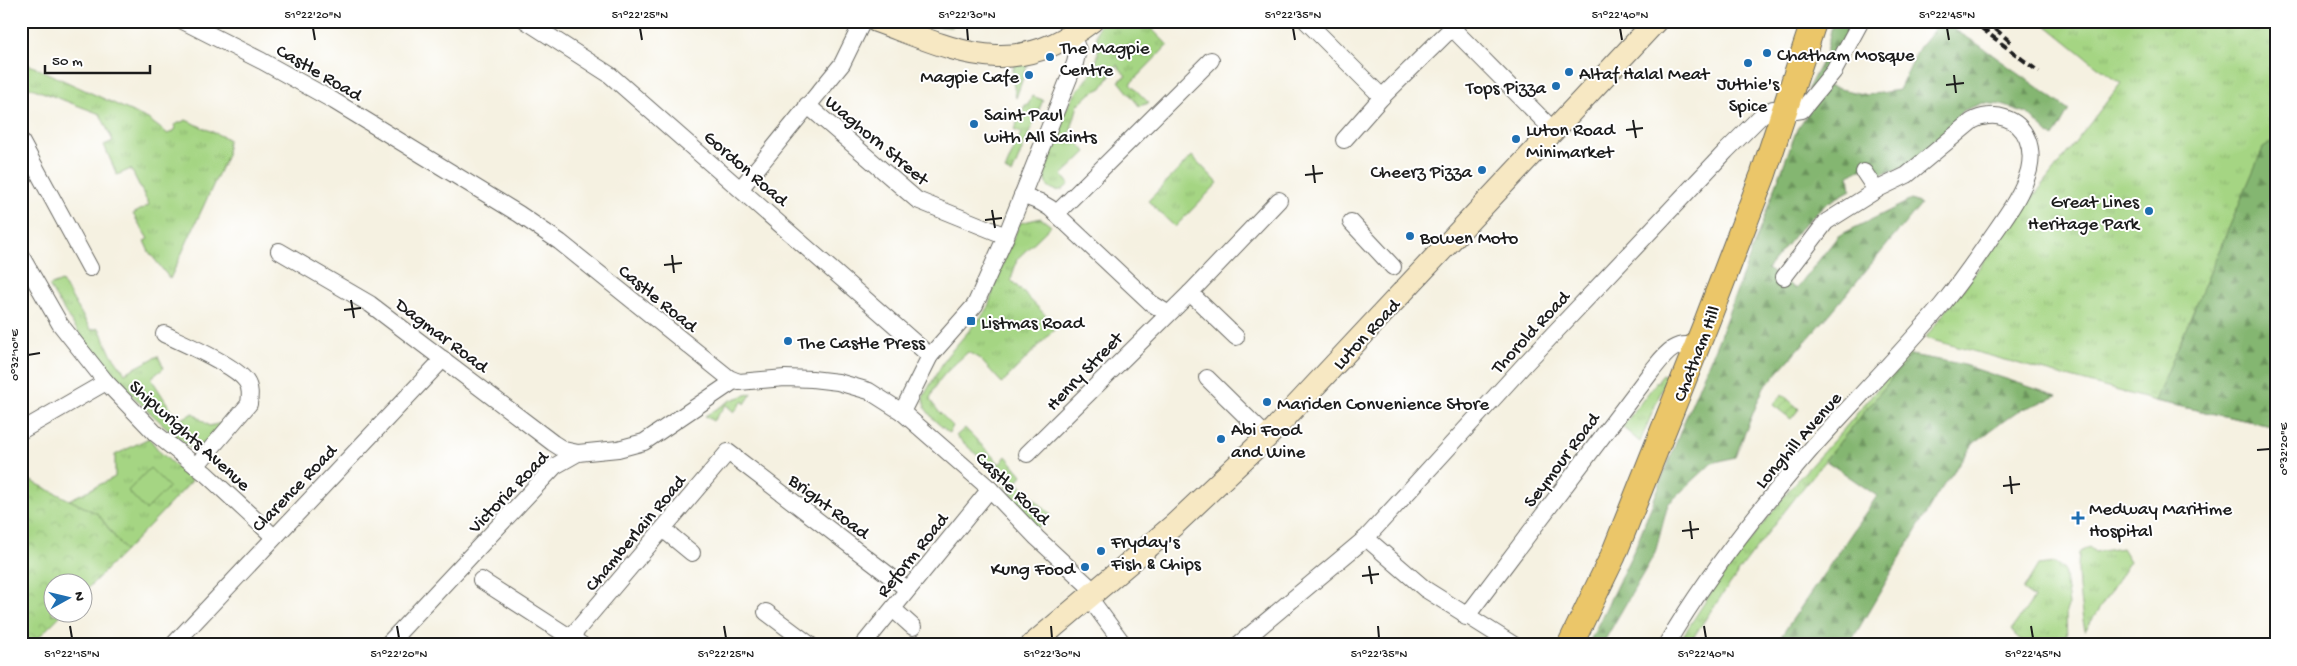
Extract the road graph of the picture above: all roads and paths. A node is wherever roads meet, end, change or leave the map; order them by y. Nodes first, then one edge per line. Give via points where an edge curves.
1 (183, 21) edge
2 (526, 21) edge
3 (864, 21) edge
4 (876, 21) edge
5 (1092, 21) edge
6 (1306, 21) edge
7 (1656, 21) edge
8 (1798, 21) edge
9 (1814, 21) edge
10 (1861, 21) edge
11 (1456, 25) edge
12 (1072, 35) junction
13 (1801, 55) junction
14 (1211, 60) dead end
15 (1382, 97) junction
16 (807, 105) junction
17 (1783, 112) junction
18 (1554, 131) junction
19 (1344, 140) dead end
20 (21, 141) edge
21 (1864, 172) dead end
22 (741, 188) junction
23 (1876, 190) junction
24 (1022, 195) junction
25 (1279, 200) dead end
26 (1056, 214) junction
27 (1351, 222) dead end
28 (1006, 236) junction
29 (279, 251) dead end
30 (21, 256) edge
31 (1393, 267) dead end
32 (90, 268) dead end
33 (1784, 277) dead end
34 (1190, 293) junction
35 (1167, 313) junction
36 (164, 334) dead end
37 (1236, 337) dead end
38 (1697, 347) junction
39 (930, 356) junction
40 (443, 359) junction
41 (1207, 378) dead end
42 (734, 381) junction
43 (106, 382) junction
44 (902, 412) junction
45 (21, 431) edge
46 (1267, 436) junction
47 (578, 452) junction
48 (728, 452) joint
49 (1027, 454) dead end
50 (196, 466) junction
51 (990, 489) junction
52 (664, 530) junction
53 (273, 536) junction
54 (1366, 538) junction
55 (692, 552) dead end
56 (481, 580) dead end
57 (908, 589) junction
58 (1091, 593) junction
59 (892, 608) junction
60 (766, 612) dead end
61 (1466, 617) junction
62 (913, 627) dead end
63 (576, 641) edge
64 (173, 645) edge
65 (387, 645) edge
66 (810, 645) edge
67 (863, 645) edge
68 (1032, 645) edge
69 (1124, 645) edge
70 (1238, 645) edge
71 (1514, 645) edge
72 (1570, 645) edge
73 (1666, 645) edge

1 - 42 street, Castle Road via 334,101 519,214 560,242
2 - 22 street, Gordon Road via 610,74
3 - 16 street via 842,64
4 - 12 street via 963,53 991,57 1042,49
5 - 12 street
6 - 15 street
7 - 18 street, Luton Road
8 - 13 main road, Chatham Hill
9 - 13 main road, Chatham Hill
10 - 17 street, Thorold Road via 1834,71 1802,110
11 - 15 street
11 - 18 street via 1496,72
12 - 24 street via 1077,47 1075,63
13 - 17 main road, Chatham Hill
14 - 26 street
15 - 19 street
16 - 22 street
16 - 28 street, Waghorn Street via 917,200
17 - 38 main road, Chatham Hill via 1760,184
17 - 54 street, Thorold Road via 1773,109 1763,114 1726,150
18 - 46 street, Luton Road
20 - 32 street
21 - 23 street
22 - 39 street, Gordon Road
23 - 33 street, Longhill Avenue via 1824,224
23 - 73 street, Longhill Avenue via 1915,169 1975,119 2001,117 2018,125 2030,145 2028,173 2004,219 1970,269 1917,335 1812,449 1765,506
24 - 26 street via 1043,203
24 - 28 street
25 - 34 street, Henry Street
26 - 35 street via 1152,303
27 - 31 street
28 - 39 street via 975,305
29 - 40 street, Dagmar Road via 370,304
30 - 43 street, Shipwrights Avenue via 60,324
34 - 35 street, Henry Street
34 - 37 street
35 - 49 street, Henry Street
36 - 50 street via 226,366 246,380 250,392 249,404
38 - 61 street, Seymour Road via 1685,344 1673,348 1651,372
38 - 72 main road, Chatham Hill via 1613,556
39 - 44 street
40 - 47 street, Dagmar Road via 553,443 564,450
40 - 53 street, Clarence Road
41 - 46 street
42 - 44 street, Castle Road via 795,378 838,382 869,391
42 - 47 street, Victoria Road via 644,442
43 - 45 street
43 - 50 street, Shipwrights Avenue via 156,434
44 - 51 street, Castle Road
46 - 58 street, Luton Road via 1174,524
47 - 65 street, Victoria Road via 555,466
48 - 52 street, Chamberlain Road
48 - 57 street, Bright Road
50 - 53 street, Shipwrights Avenue
51 - 57 street, Reform Road
51 - 58 street, Castle Road
52 - 55 street
52 - 63 street, Chamberlain Road
53 - 64 street, Clarence Road
54 - 61 street via 1425,589
54 - 70 street, Thorold Road
56 - 63 street
57 - 59 street, Reform Road
58 - 68 street, Luton Road
58 - 69 street, Castle Road
59 - 62 street
59 - 67 street, Reform Road
60 - 66 street
61 - 71 street

